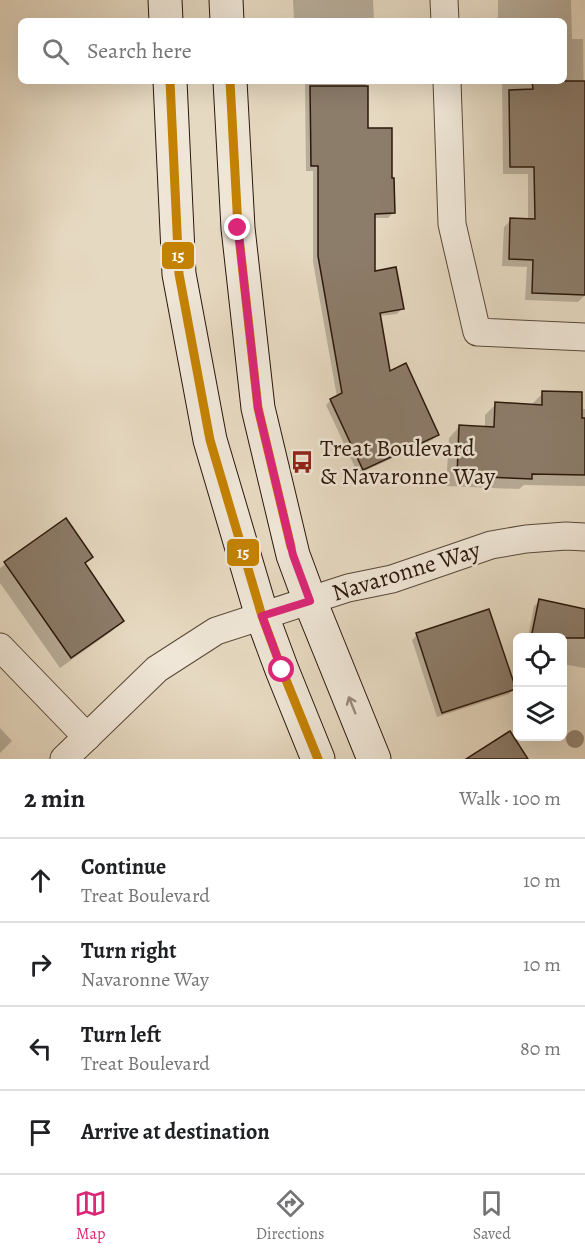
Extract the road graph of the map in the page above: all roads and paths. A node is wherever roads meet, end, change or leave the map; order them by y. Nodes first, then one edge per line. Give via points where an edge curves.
1 (165, 0) edge
2 (226, 0) edge
3 (444, 0) edge
4 (166, 18) edge
5 (228, 18) edge
6 (445, 18) edge
7 (170, 84) edge
8 (230, 84) edge
9 (447, 84) edge
10 (585, 337) edge
11 (585, 537) edge
12 (310, 601) junction
13 (262, 616) junction
14 (0, 647) edge
15 (87, 737) junction
16 (64, 759) edge
17 (318, 759) edge
18 (374, 759) edge

1 - 4 main road
2 - 5 main road
3 - 6 street
7 - 13 main road via 179,273 210,440
8 - 12 main road via 238,228 258,408 293,555
9 - 10 street via 452,224 477,332
11 - 12 street, Navaronne Way via 526,539 491,545 392,579
12 - 13 street, Navaronne Way
18 -> 12 main road
13 - 15 street, Navaronne Way via 216,631 157,669
13 - 17 main road
14 - 15 street
15 - 16 street, Navaronne Way

